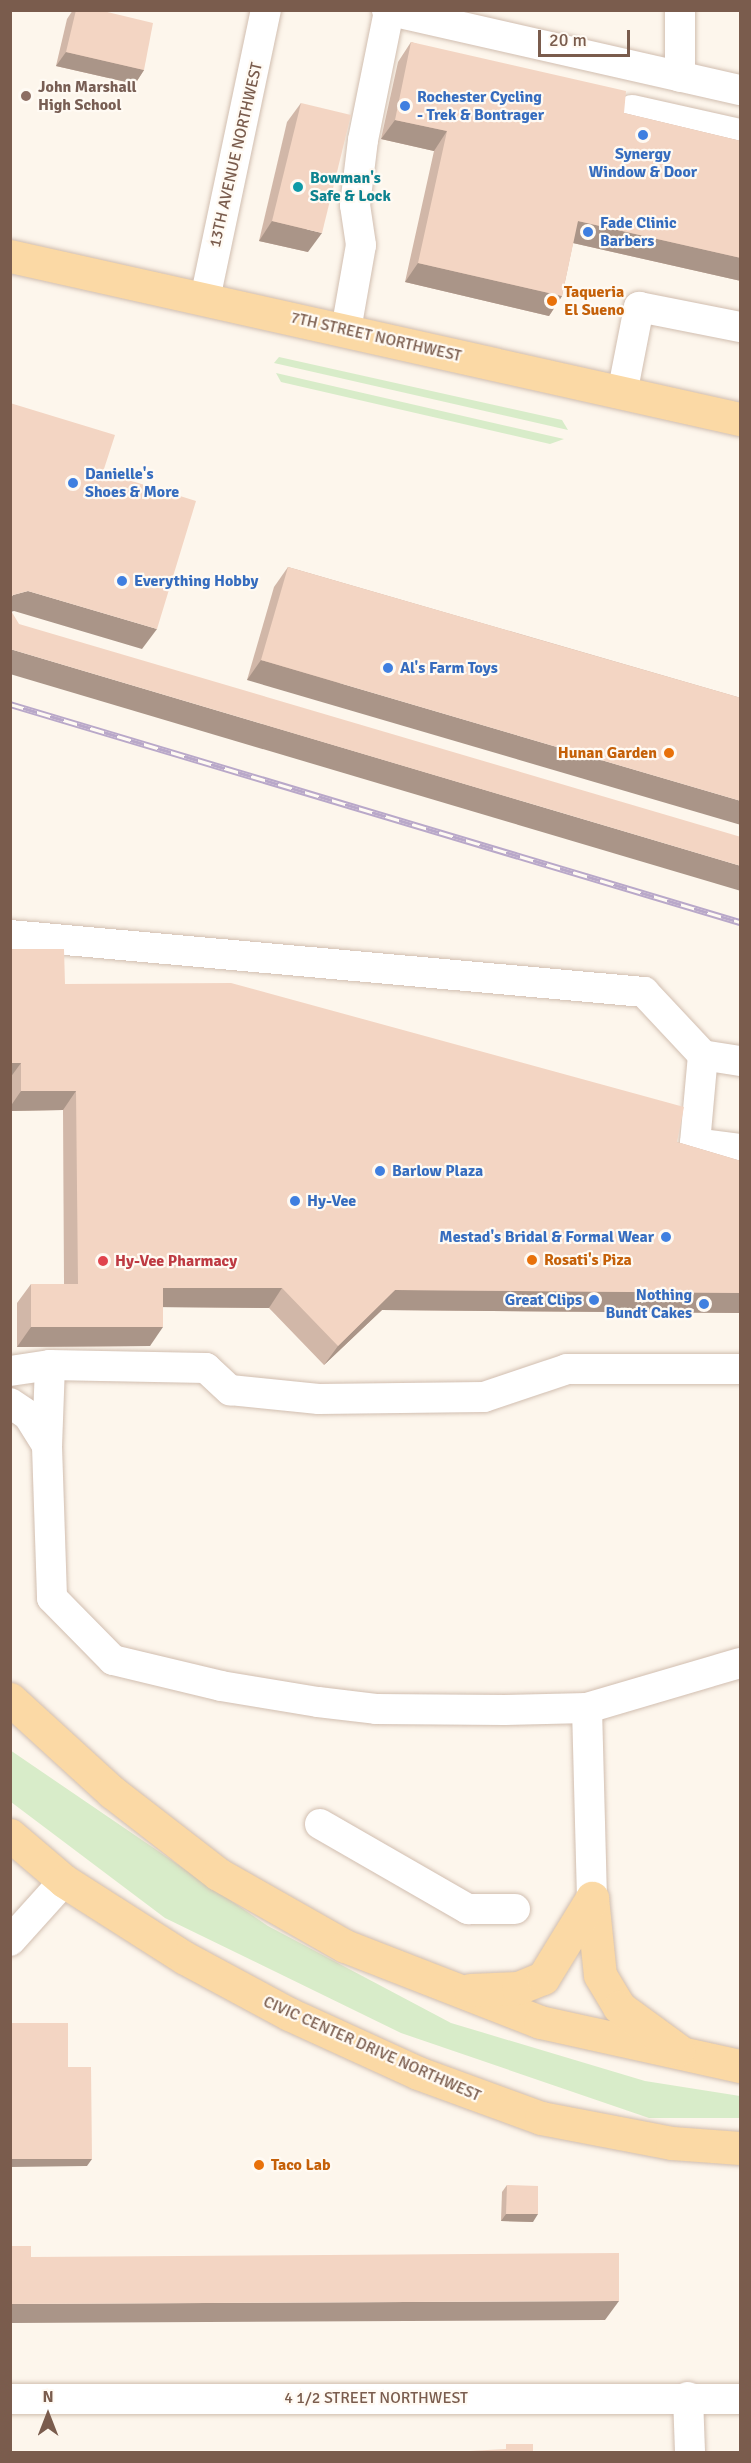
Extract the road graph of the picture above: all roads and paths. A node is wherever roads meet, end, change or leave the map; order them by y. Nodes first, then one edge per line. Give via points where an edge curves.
1 (266, 10) edge
2 (680, 10) edge
3 (388, 11) edge
4 (690, 79) junction
5 (741, 90) edge
6 (632, 110) dead end
7 (694, 123) junction
8 (741, 134) edge
9 (10, 256) edge
10 (204, 299) junction
11 (741, 327) edge
12 (345, 330) junction
13 (622, 394) junction
14 (741, 419) edge
15 (10, 935) edge
16 (703, 1055) junction
17 (741, 1061) edge
18 (741, 1149) edge
19 (50, 1365) junction
20 (741, 1369) edge
21 (10, 1371) edge
22 (10, 1403) edge
23 (46, 1446) junction
24 (741, 1663) edge
25 (10, 1699) edge
26 (587, 1708) junction
27 (320, 1824) dead end
28 (10, 1835) edge
29 (64, 1881) junction
30 (592, 1898) junction
31 (514, 1909) dead end
32 (10, 1941) edge
33 (456, 1991) junction
34 (687, 2057) junction
35 (741, 2066) edge
36 (741, 2148) edge
37 (688, 2397) junction
38 (10, 2399) edge
39 (741, 2399) edge
40 (690, 2452) edge

1 - 10 street, 13TH AVENUE NORTHWEST
2 - 4 street
3 - 4 street
3 - 12 street via 363,140 356,205 361,245
4 - 5 street
4 - 7 street
6 - 7 street
7 - 8 street
9 - 10 main road, 7TH STREET NORTHWEST
10 - 12 main road, 7TH STREET NORTHWEST
11 - 13 street via 639,307
12 - 13 main road, 7TH STREET NORTHWEST
13 - 14 main road, 7TH STREET NORTHWEST
15 - 16 street via 645,992
16 - 17 street
16 - 18 street via 695,1143
19 - 20 street via 206,1368 230,1390 303,1399 484,1397 567,1369
19 - 21 street
19 - 23 street
22 - 23 street via 28,1415
23 - 26 street via 52,1598 113,1660 221,1686 376,1709
24 - 26 street
25 - 33 main road via 112,1792 218,1874 345,1946
26 - 30 street
27 - 31 street via 468,1909
28 - 29 main road, CIVIC CENTER DRIVE NORTHWEST
29 - 32 street
29 - 36 main road, CIVIC CENTER DRIVE NORTHWEST via 289,2014 477,2097 610,2133
30 - 33 main road via 543,1977 518,1988
30 - 34 main road via 600,1975 619,2007
33 - 34 main road via 540,2022
34 - 35 main road
37 - 38 street, 4 1/2 STREET NORTHWEST
37 - 39 street, 4 1/2 STREET NORTHWEST
37 - 40 street

